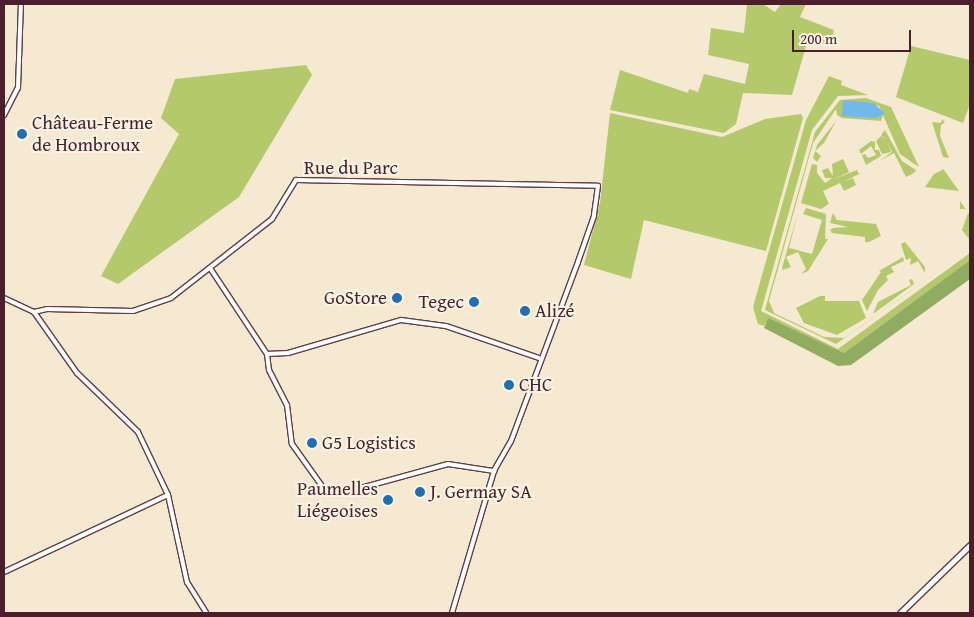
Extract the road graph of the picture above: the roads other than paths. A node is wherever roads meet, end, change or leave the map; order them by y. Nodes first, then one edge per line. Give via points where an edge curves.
1 (21, 4) edge
2 (4, 115) edge
3 (210, 268) junction
4 (4, 298) edge
5 (34, 312) junction
6 (267, 354) junction
7 (539, 358) junction
8 (494, 471) junction
9 (168, 495) junction
10 (970, 546) edge
11 (4, 572) edge
12 (206, 613) edge
13 (452, 613) edge
14 (900, 613) edge

1 - 2 street via 18,88
3 - 5 street, Rue du Parc via 151,308 133,312 47,309
3 - 6 street
3 - 7 street, Rue du Parc via 272,219 296,180 598,186 592,223
4 - 5 street
5 - 9 street via 77,373 138,432
6 - 7 street via 288,353 401,320 446,326
6 - 8 street via 269,370 282,390 292,444 327,493 339,494 448,464
7 - 8 street via 511,441
8 - 13 street
9 - 11 street
9 - 12 street via 187,582
10 - 14 main road

